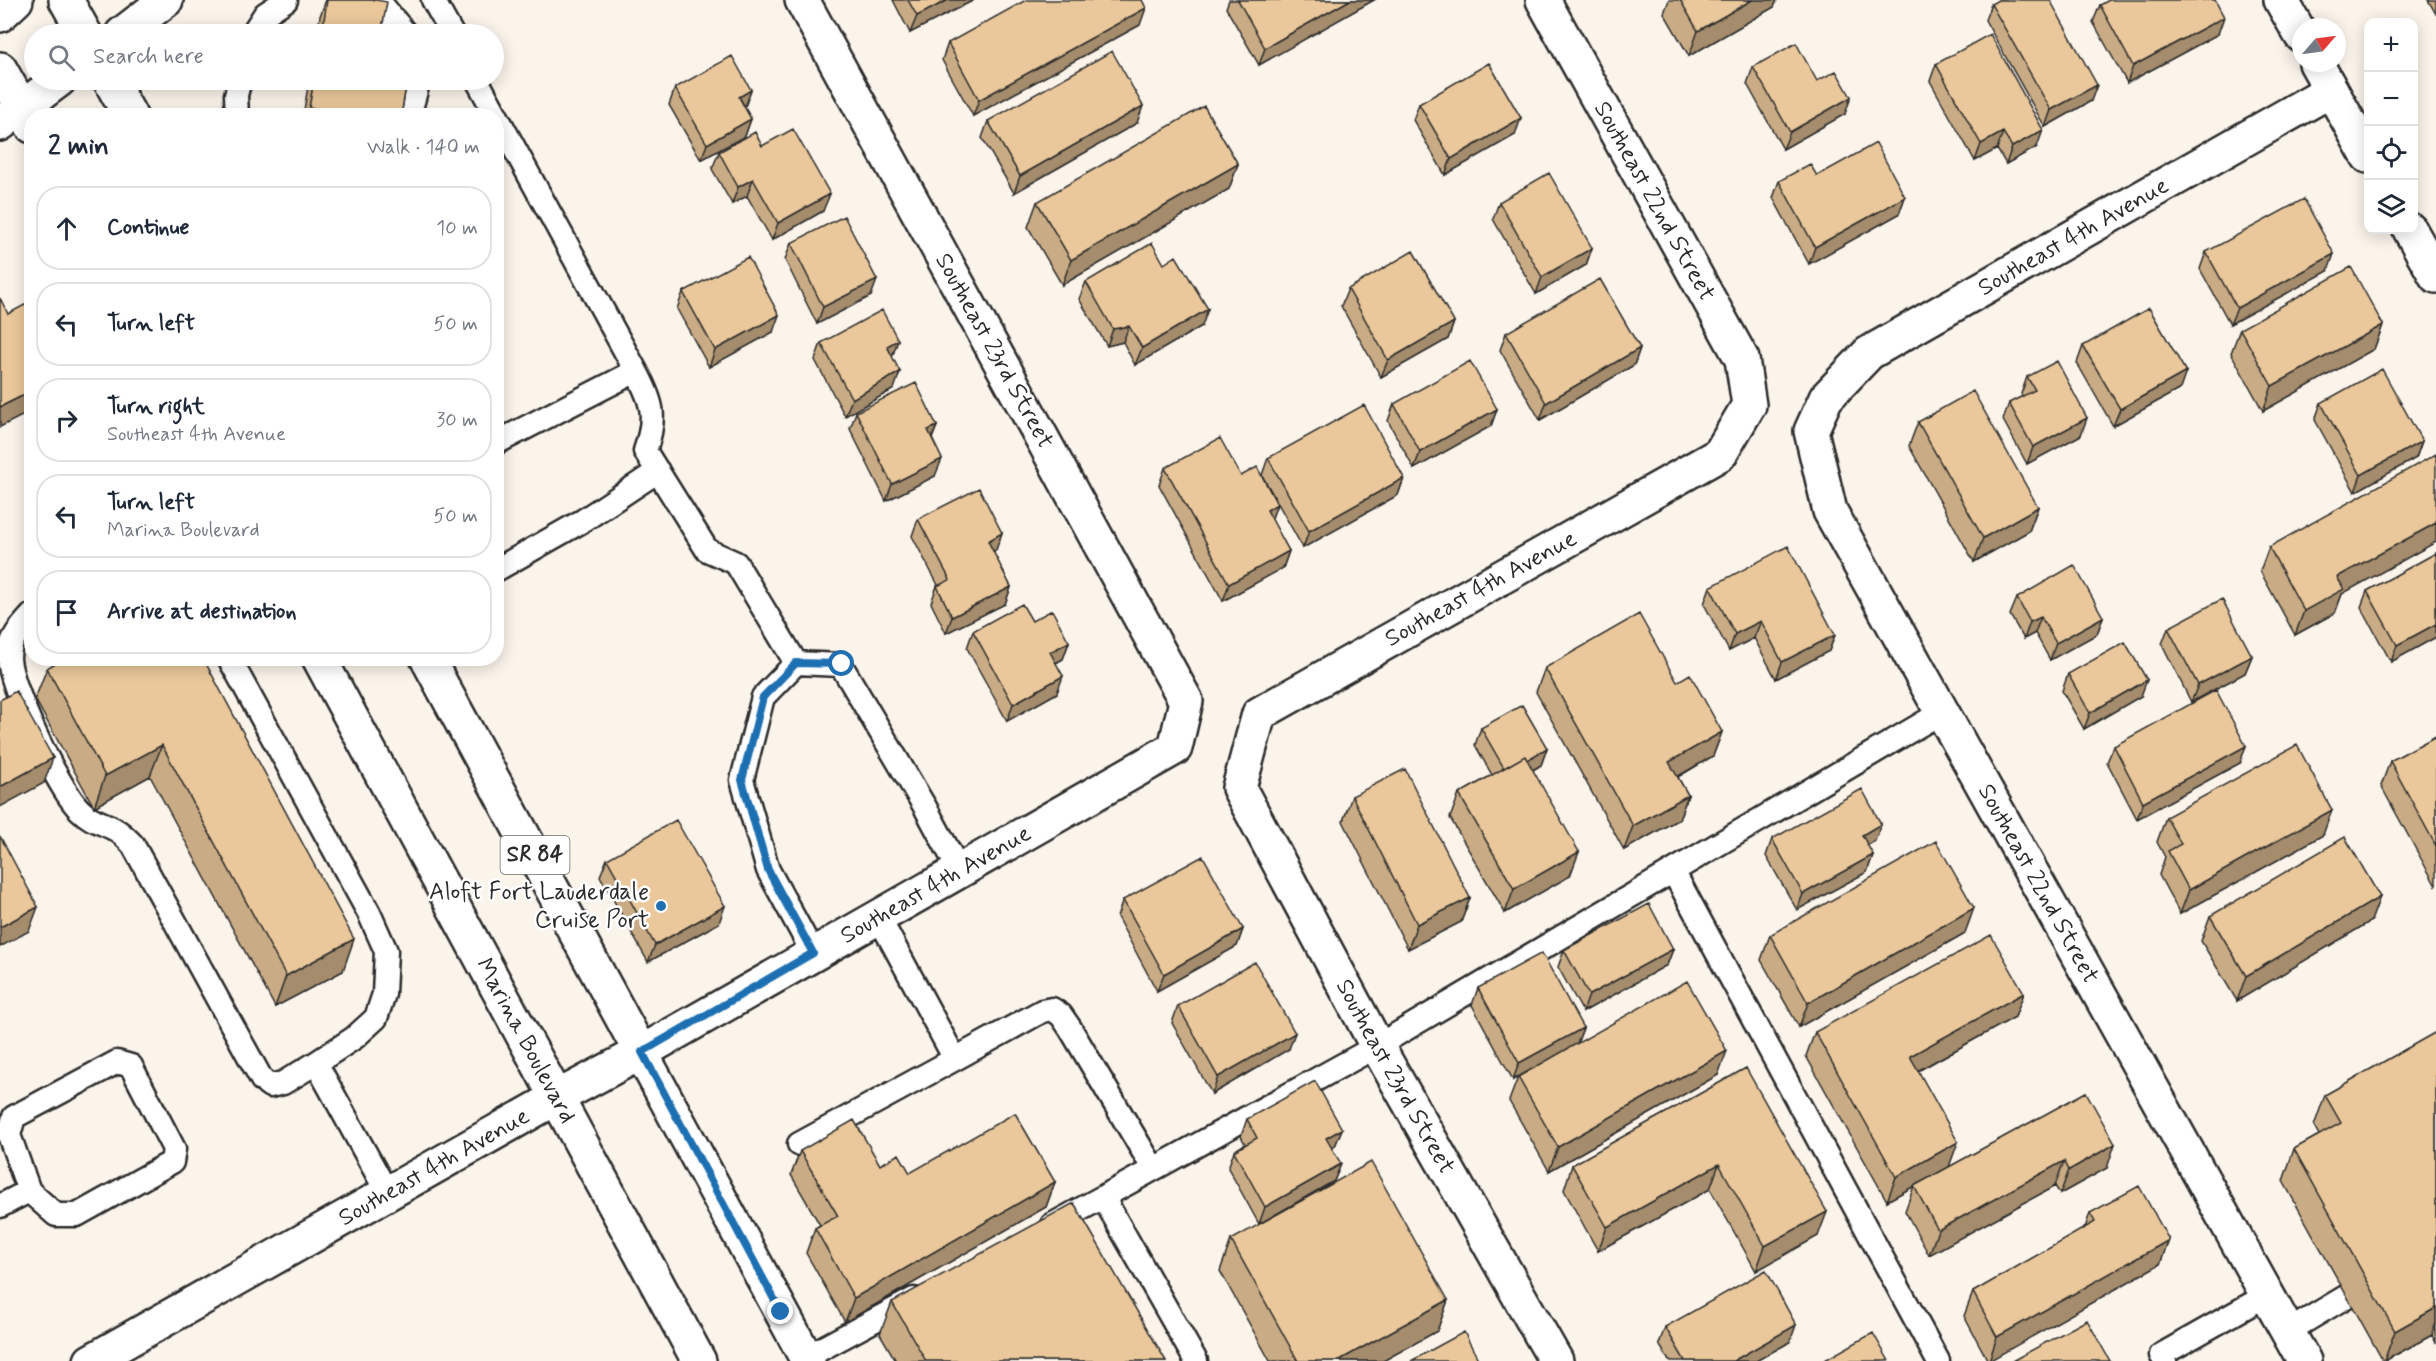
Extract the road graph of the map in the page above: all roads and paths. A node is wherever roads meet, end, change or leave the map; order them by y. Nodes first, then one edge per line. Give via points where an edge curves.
1 (16, 0) edge
2 (66, 0) edge
3 (166, 0) edge
4 (286, 0) edge
5 (378, 0) edge
6 (433, 0) edge
7 (802, 0) edge
8 (1543, 0) edge
9 (2282, 0) edge
10 (0, 15) edge
11 (2292, 18) edge
12 (79, 24) edge
13 (135, 24) edge
14 (258, 24) edge
15 (398, 24) edge
16 (446, 24) edge
17 (0, 69) edge
18 (2324, 77) edge
19 (48, 90) edge
20 (116, 90) edge
21 (237, 90) edge
22 (416, 90) edge
23 (482, 90) edge
24 (29, 108) edge
25 (126, 108) edge
26 (237, 108) edge
27 (411, 108) edge
28 (492, 108) edge
29 (17, 119) edge
30 (504, 129) edge
31 (2364, 149) edge
32 (2412, 234) edge
33 (2436, 276) edge
34 (636, 371) junction
35 (1826, 398) joint
36 (1749, 405) joint
37 (504, 439) edge
38 (658, 471) junction
39 (504, 566) edge
40 (24, 623) edge
41 (796, 663) junction
42 (233, 666) edge
43 (323, 666) edge
44 (431, 666) edge
45 (1186, 701) joint
46 (1942, 712) junction
47 (1239, 788) joint
48 (959, 870) junction
49 (1673, 871) junction
50 (878, 916) junction
51 (813, 953) junction
52 (1377, 1046) junction
53 (642, 1052) junction
54 (955, 1059) junction
55 (316, 1063) junction
56 (556, 1098) junction
57 (800, 1144) dead end
58 (1153, 1168) junction
59 (29, 1191) junction
60 (388, 1194) junction
61 (1103, 1197) junction
62 (0, 1206) edge
63 (1030, 1237) edge
64 (936, 1288) edge
65 (2267, 1295) junction
66 (2348, 1296) dead end
67 (2288, 1332) junction
68 (807, 1359) edge
69 (91, 1361) edge
70 (699, 1361) edge
71 (1196, 1361) edge
72 (1556, 1361) edge
73 (1938, 1361) edge
74 (2165, 1361) edge
75 (2304, 1361) edge

1 - 10 street
2 - 12 street
3 - 13 street
4 - 14 lane via 265,14
5 - 15 lane
6 - 16 lane
7 - 45 street, Southeast 23rd Street
8 - 36 street, Southeast 22nd Street via 1742,359
9 - 11 street
17 - 29 street
18 - 31 street
18 - 35 street, Southeast 4th Avenue via 1869,353
19 - 24 street
20 - 25 street
21 - 26 lane
22 - 27 lane
23 - 28 lane
30 - 34 lane
32 - 33 street
34 - 37 lane
34 - 38 lane via 654,408 653,428 645,451
35 - 46 street, Southeast 22nd Street via 1811,431 1830,511
36 - 47 street, Southeast 4th Avenue via 1720,454 1259,714
38 - 39 lane
38 - 41 lane via 707,550 736,563
40 - 55 lane via 15,633 9,657 14,688 79,810 100,825 116,830 133,845 262,1080 270,1086 283,1083
41 - 48 lane via 842,664
41 - 51 lane via 763,697 742,780 768,870
42 - 55 lane via 386,951 384,994 376,1018
43 - 56 street, Marina Boulevard
44 - 53 street, SR 84
45 - 48 street, Southeast 4th Avenue via 1175,748
46 - 49 lane
46 - 65 street, Southeast 22nd Street
47 - 52 street, Southeast 23rd Street
48 - 50 street, Southeast 4th Avenue
49 - 52 lane
49 - 73 lane
50 - 51 street, Southeast 4th Avenue
50 - 54 lane
51 - 53 street, Southeast 4th Avenue
52 - 58 lane
52 - 72 street, Southeast 23rd Street
53 - 56 street, Southeast 4th Avenue
53 - 68 street, SR 84
54 - 57 lane
54 - 58 lane via 1052,1009 1070,1029
55 - 60 lane
56 - 60 street, Southeast 4th Avenue
56 - 70 street, Marina Boulevard
58 - 61 lane
59 - 59 lane via 56,1215 77,1215 172,1162 174,1149 131,1066 117,1062 14,1117 9,1136
59 - 62 lane
60 - 69 street, Southeast 4th Avenue
61 - 63 lane
61 - 71 lane
64 - 68 lane
65 - 67 street, Southeast 22nd Street
65 - 74 lane via 2161,1355
66 - 67 lane
67 - 75 street, Southeast 22nd Street

